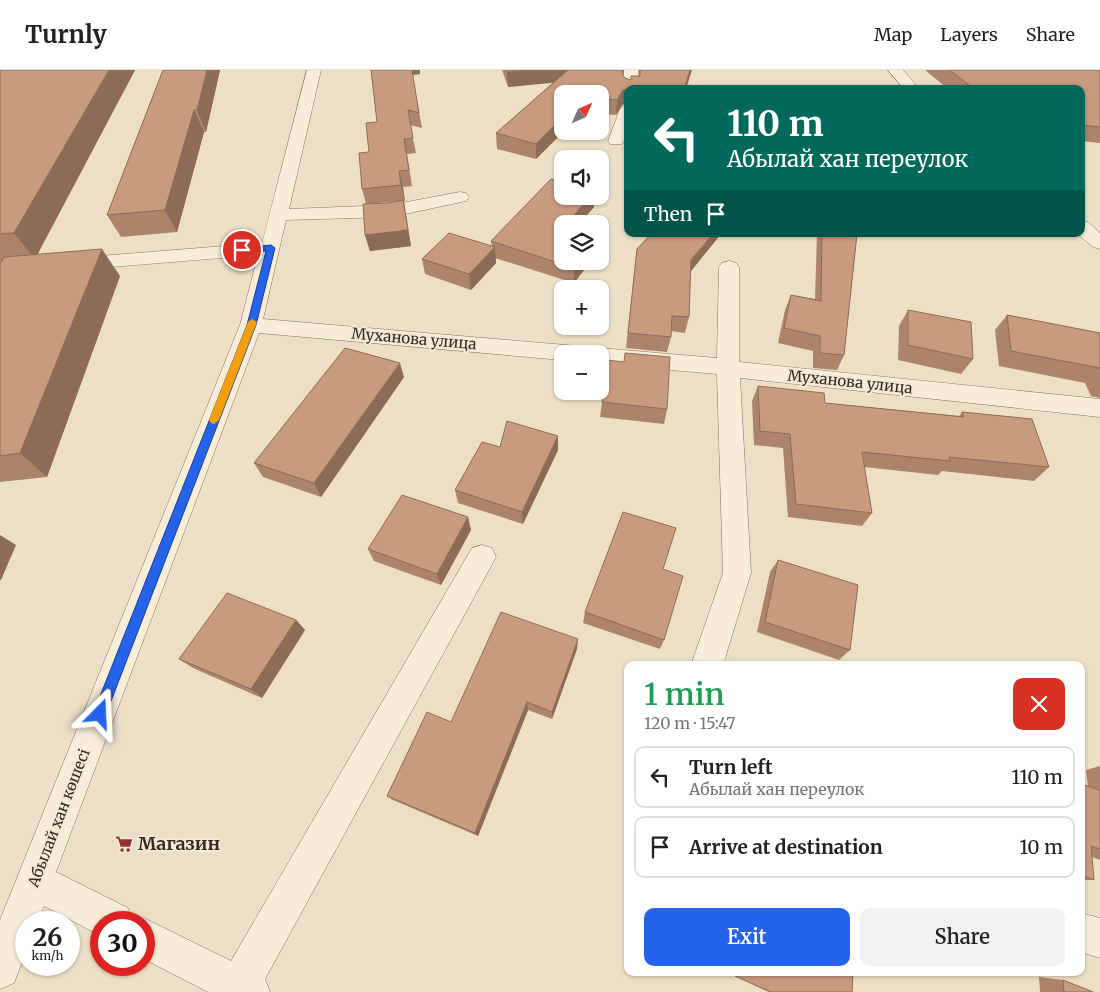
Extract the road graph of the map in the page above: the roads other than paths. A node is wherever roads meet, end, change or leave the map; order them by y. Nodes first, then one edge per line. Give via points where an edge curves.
1 (314, 70) edge
2 (631, 70) edge
3 (895, 70) edge
4 (630, 85) edge
5 (908, 85) edge
6 (624, 120) edge
7 (616, 141) dead end
8 (460, 197) dead end
9 (279, 215) junction
10 (1085, 230) edge
11 (1100, 243) edge
12 (271, 248) junction
13 (729, 267) dead end
14 (0, 270) edge
15 (251, 325) junction
16 (554, 352) edge
17 (609, 357) edge
18 (728, 369) junction
19 (1100, 408) edge
20 (482, 557) dead end
21 (707, 661) edge
22 (34, 881) junction
23 (93, 911) edge
24 (1085, 933) edge
25 (1100, 938) edge
26 (155, 944) edge
27 (0, 969) edge
28 (244, 989) edge

1 - 9 street, Абылай хан көшесі
2 - 4 street
3 - 5 street
6 - 7 street
8 - 9 street via 391,211
9 - 12 street, Абылай хан көшесі
10 - 11 street
12 - 14 street
12 - 15 street, Абылай хан көшесі
13 - 18 street
15 - 16 street, Муханова улица
15 - 22 street, Абылай хан көшесі
17 - 18 street, Муханова улица
18 - 19 street, Муханова улица
18 - 21 street via 737,573
20 - 28 street
22 - 23 street
22 - 27 street, Абылай хан көшесі
24 - 25 street
26 - 28 street

